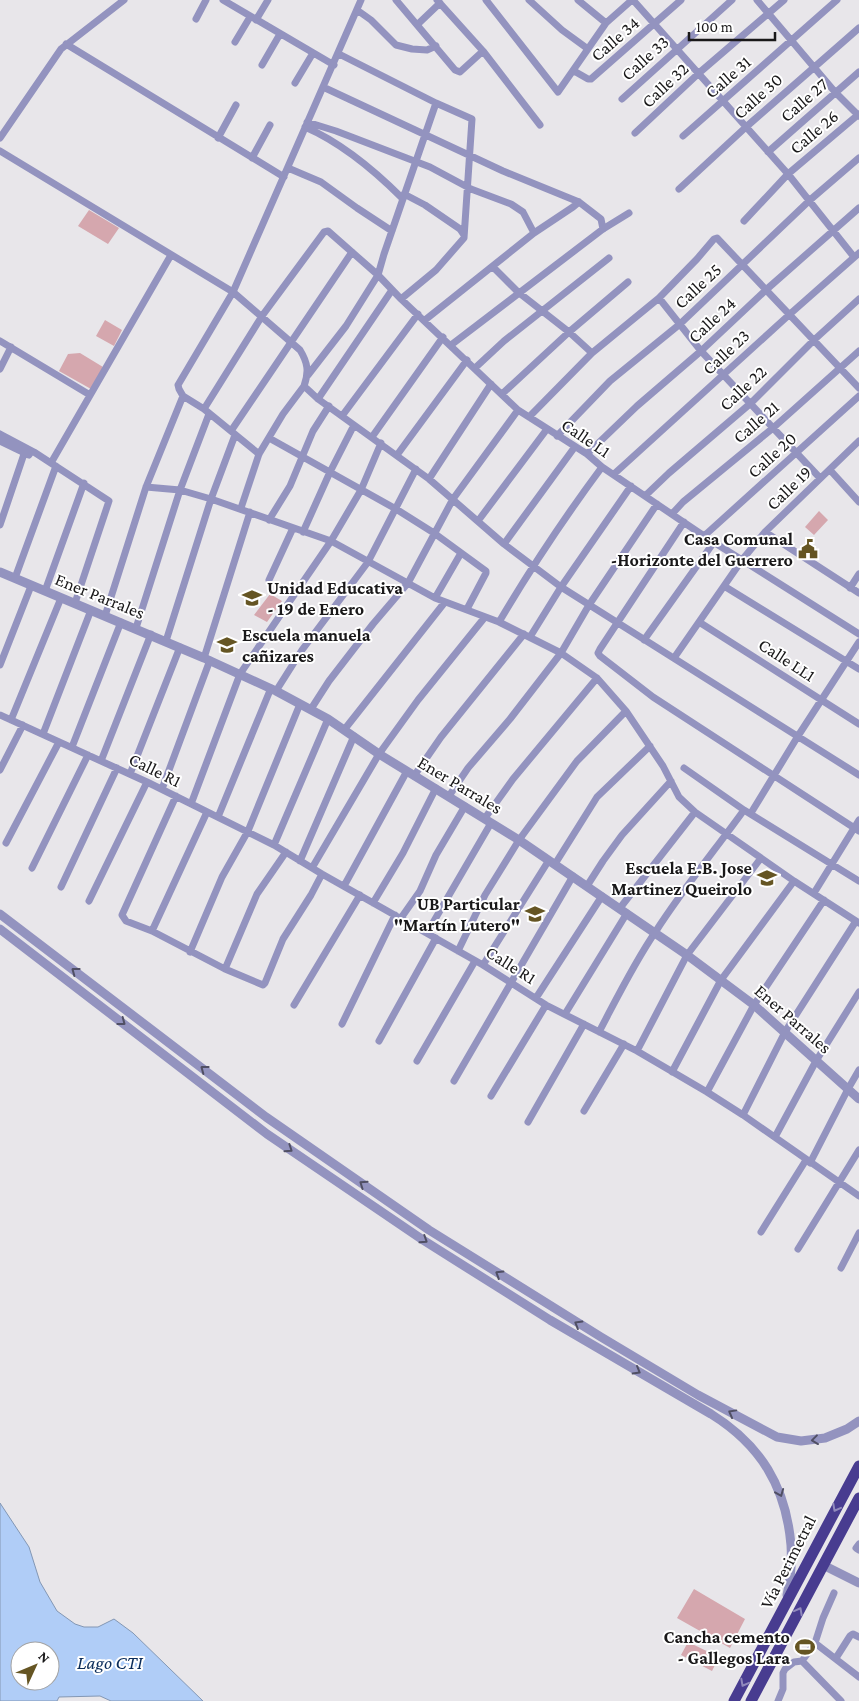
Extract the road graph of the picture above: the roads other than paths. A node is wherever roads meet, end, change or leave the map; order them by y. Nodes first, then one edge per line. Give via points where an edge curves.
1 (124, 0) edge
2 (206, 0) edge
3 (222, 0) edge
4 (268, 0) edge
5 (361, 0) edge
6 (396, 0) edge
7 (486, 0) edge
8 (529, 0) edge
9 (578, 0) edge
10 (633, 0) edge
11 (681, 0) edge
12 (732, 0) edge
13 (757, 0) edge
14 (784, 0) edge
15 (837, 0) edge
16 (438, 2) edge
17 (356, 10) junction
18 (768, 14) junction
19 (253, 18) junction
20 (196, 19) dead end
21 (606, 23) junction
22 (418, 24) junction
23 (654, 24) junction
24 (859, 28) edge
25 (280, 34) junction
26 (791, 40) junction
27 (235, 42) dead end
28 (66, 44) junction
29 (436, 46) junction
30 (588, 49) junction
31 (678, 49) junction
32 (483, 51) junction
33 (313, 53) junction
34 (339, 54) junction
35 (262, 65) dead end
36 (334, 65) junction
37 (814, 67) junction
38 (574, 71) junction
39 (859, 72) edge
40 (699, 73) junction
41 (295, 83) dead end
42 (323, 88) junction
43 (836, 92) junction
44 (622, 99) dead end
45 (724, 100) junction
46 (436, 103) junction
47 (236, 105) dead end
48 (859, 115) edge
49 (306, 124) junction
50 (270, 125) dead end
51 (540, 125) dead end
52 (746, 127) junction
53 (426, 134) junction
54 (635, 134) dead end
55 (683, 136) dead end
56 (0, 138) edge
57 (218, 138) junction
58 (0, 151) edge
59 (768, 152) junction
60 (252, 158) junction
61 (859, 158) edge
62 (415, 162) junction
63 (288, 168) junction
64 (788, 174) junction
65 (284, 177) junction
66 (679, 189) dead end
67 (403, 196) junction
68 (810, 200) junction
69 (578, 202) junction
70 (859, 208) edge
71 (629, 213) dead end
72 (744, 221) dead end
73 (603, 229) junction
74 (392, 231) junction
75 (832, 231) junction
76 (534, 233) junction
77 (464, 235) junction
78 (352, 252) junction
79 (857, 255) edge
80 (171, 256) junction
81 (608, 258) dead end
82 (743, 264) junction
83 (493, 267) junction
84 (378, 274) junction
85 (628, 282) dead end
86 (767, 289) junction
87 (392, 290) junction
88 (234, 292) junction
89 (518, 292) junction
90 (659, 298) junction
91 (402, 299) junction
92 (859, 299) edge
93 (543, 310) junction
94 (418, 314) junction
95 (790, 314) junction
96 (262, 316) junction
97 (425, 320) junction
98 (680, 324) junction
99 (569, 332) junction
100 (443, 337) junction
101 (814, 340) junction
102 (0, 341) edge
103 (292, 342) junction
104 (451, 345) junction
105 (11, 348) junction
106 (859, 350) edge
107 (701, 351) junction
108 (592, 353) junction
109 (467, 360) junction
110 (0, 368) edge
111 (475, 368) junction
112 (840, 368) junction
113 (308, 375) junction
114 (724, 376) junction
115 (491, 384) junction
116 (304, 386) junction
117 (859, 388) edge
118 (502, 394) junction
119 (90, 395) junction
120 (183, 396) junction
121 (859, 396) edge
122 (318, 399) junction
123 (751, 403) junction
124 (328, 406) junction
125 (518, 410) junction
126 (206, 411) junction
127 (342, 416) junction
128 (529, 417) junction
129 (354, 425) junction
130 (773, 428) junction
131 (546, 429) junction
132 (233, 433) junction
133 (0, 434) edge
134 (557, 436) junction
135 (269, 438) junction
136 (372, 438) junction
137 (0, 441) edge
138 (859, 442) edge
139 (381, 443) junction
140 (574, 448) junction
141 (34, 452) junction
142 (796, 453) junction
143 (24, 454) junction
144 (259, 454) junction
145 (586, 454) junction
146 (397, 455) junction
147 (302, 456) junction
148 (54, 465) junction
149 (602, 467) junction
150 (416, 469) junction
151 (830, 470) junction
152 (330, 472) junction
153 (614, 474) junction
154 (820, 478) junction
155 (429, 479) junction
156 (84, 483) junction
157 (631, 486) junction
158 (146, 487) junction
159 (180, 490) junction
160 (361, 490) junction
161 (646, 495) junction
162 (212, 499) junction
163 (453, 499) junction
164 (859, 502) edge
165 (657, 504) junction
166 (240, 508) junction
167 (396, 509) junction
168 (250, 512) junction
169 (672, 514) junction
170 (269, 520) junction
171 (478, 521) junction
172 (684, 522) junction
173 (0, 525) edge
174 (293, 528) junction
175 (303, 532) junction
176 (765, 532) junction
177 (434, 533) junction
178 (704, 536) junction
179 (331, 541) junction
180 (714, 542) junction
181 (504, 544) junction
182 (461, 553) junction
183 (742, 560) junction
184 (368, 562) junction
185 (532, 567) junction
186 (0, 573) edge
187 (859, 574) edge
188 (15, 578) junction
189 (269, 580) dead end
190 (408, 583) junction
191 (31, 586) junction
192 (724, 586) junction
193 (561, 587) junction
194 (850, 588) junction
195 (45, 591) junction
196 (859, 593) edge
197 (62, 598) junction
198 (435, 598) junction
199 (445, 602) junction
200 (75, 603) junction
201 (589, 605) junction
202 (467, 609) junction
203 (91, 610) junction
204 (105, 616) junction
205 (485, 617) junction
206 (121, 622) junction
207 (499, 622) junction
208 (699, 622) junction
209 (617, 623) junction
210 (136, 628) junction
211 (151, 634) junction
212 (859, 634) edge
213 (527, 635) junction
214 (644, 640) junction
215 (166, 641) junction
216 (859, 642) edge
217 (180, 647) junction
218 (561, 653) junction
219 (674, 658) junction
220 (207, 659) junction
221 (845, 662) junction
222 (0, 665) edge
223 (859, 669) edge
224 (240, 674) junction
225 (597, 678) junction
226 (273, 690) junction
227 (821, 700) junction
228 (300, 704) junction
229 (310, 710) junction
230 (626, 710) junction
231 (0, 715) edge
232 (328, 719) junction
233 (11, 720) junction
234 (859, 724) edge
235 (23, 725) junction
236 (344, 730) junction
237 (43, 734) junction
238 (354, 736) junction
239 (798, 736) junction
240 (59, 742) junction
241 (650, 746) junction
242 (72, 747) junction
243 (379, 754) junction
244 (88, 755) junction
245 (101, 761) junction
246 (117, 768) junction
247 (684, 768) dead end
248 (0, 770) edge
249 (411, 773) junction
250 (130, 774) junction
251 (859, 775) edge
252 (773, 777) junction
253 (671, 781) junction
254 (147, 782) junction
255 (436, 788) junction
256 (162, 789) junction
257 (176, 796) junction
258 (449, 796) junction
259 (191, 804) junction
260 (465, 806) junction
261 (207, 812) junction
262 (695, 812) junction
263 (748, 812) junction
264 (218, 817) junction
265 (859, 820) edge
266 (488, 821) junction
267 (856, 829) edge
268 (248, 832) junction
269 (727, 833) junction
270 (519, 840) junction
271 (6, 843) dead end
272 (274, 845) junction
273 (286, 852) junction
274 (761, 858) junction
275 (300, 861) junction
276 (552, 862) junction
277 (832, 864) junction
278 (32, 868) dead end
279 (312, 868) junction
280 (322, 874) junction
281 (573, 876) junction
282 (794, 881) junction
283 (859, 881) edge
284 (61, 886) dead end
285 (344, 886) junction
286 (587, 886) junction
287 (814, 893) junction
288 (360, 895) junction
289 (602, 896) junction
290 (824, 900) junction
291 (90, 901) dead end
292 (374, 903) junction
293 (624, 911) junction
294 (0, 914) edge
295 (398, 917) junction
296 (858, 922) edge
297 (0, 929) edge
298 (152, 931) junction
299 (655, 932) junction
300 (427, 933) junction
301 (436, 938) junction
302 (458, 951) junction
303 (190, 952) junction
304 (687, 955) junction
305 (475, 961) junction
306 (483, 965) junction
307 (225, 969) junction
308 (721, 980) junction
309 (510, 982) junction
310 (859, 992) edge
311 (536, 998) junction
312 (546, 1004) junction
313 (294, 1005) dead end
314 (754, 1005) junction
315 (565, 1014) junction
316 (342, 1024) dead end
317 (584, 1024) junction
318 (599, 1032) junction
319 (785, 1032) junction
320 (379, 1041) dead end
321 (624, 1044) junction
322 (637, 1050) junction
323 (417, 1061) dead end
324 (816, 1061) junction
325 (859, 1070) edge
326 (672, 1072) junction
327 (454, 1081) dead end
328 (848, 1089) junction
329 (707, 1092) junction
330 (491, 1096) dead end
331 (859, 1099) edge
332 (584, 1111) dead end
333 (743, 1115) junction
334 (528, 1122) dead end
335 (775, 1137) junction
336 (859, 1150) edge
337 (808, 1161) junction
338 (839, 1183) junction
339 (859, 1196) edge
340 (761, 1232) dead end
341 (859, 1233) edge
342 (798, 1249) dead end
343 (841, 1268) dead end
344 (601, 1337) junction
345 (595, 1347) junction
346 (859, 1421) edge
347 (859, 1466) edge
348 (859, 1498) edge
349 (859, 1544) edge
350 (859, 1550) edge
351 (823, 1565) junction
352 (859, 1583) edge
353 (834, 1593) dead end
354 (780, 1615) junction
355 (859, 1637) edge
356 (815, 1643) junction
357 (836, 1658) junction
358 (802, 1661) junction
359 (859, 1677) edge
360 (734, 1701) edge
361 (752, 1701) edge
362 (778, 1701) edge
363 (841, 1701) edge

1 - 28 street
2 - 20 street
3 - 19 street
4 - 19 street
5 - 17 street
6 - 22 street
7 - 38 street via 557,92
8 - 30 street
9 - 21 street
10 - 21 street
10 - 23 street
11 - 23 street, Calle 34
12 - 31 street, Calle 33
13 - 18 street
14 - 18 street, Calle 32
15 - 26 street, Calle 31
16 - 22 street
16 - 32 street
17 - 29 street via 396,45 427,50
17 - 34 street
18 - 26 street
18 - 40 street, Calle 32
19 - 25 street
19 - 27 street
21 - 30 street
22 - 29 street
23 - 31 street
23 - 38 street, Calle 34 via 590,79
24 - 37 street, Calle 30
25 - 33 street
25 - 35 street
26 - 37 street
26 - 45 street, Calle 31
28 - 56 street
28 - 57 street
29 - 32 street via 458,72
30 - 38 street
31 - 40 street
31 - 44 street, Calle 33
32 - 51 street
33 - 36 street
33 - 41 street
34 - 36 street
34 - 46 street
36 - 42 street
37 - 43 street
37 - 52 street, Calle 30
39 - 43 street, Calle 27
40 - 45 street
40 - 54 street, Calle 32
42 - 49 street
42 - 53 street
43 - 48 street
43 - 59 street, Calle 27
45 - 52 street
45 - 55 street, Calle 31
46 - 53 street
46 - 77 street via 472,119
47 - 57 street
48 - 64 street, Calle 26
49 - 62 street via 336,131
49 - 63 street
49 - 67 street via 347,150
50 - 60 street
52 - 59 street
52 - 66 street, Calle 30
53 - 62 street
53 - 69 street
57 - 60 street
58 - 80 street
59 - 64 street
60 - 65 street
61 - 68 street, Calle 25
62 - 67 street
62 - 76 street via 518,208
63 - 65 street
63 - 74 street via 321,182
64 - 68 street
64 - 72 street, Calle 26
65 - 88 street
67 - 74 street
67 - 77 street via 425,206
68 - 75 street
68 - 82 street, Calle 25
69 - 73 street via 601,219
69 - 76 street
70 - 75 street, Calle 24
71 - 73 street
73 - 89 street
74 - 84 street
75 - 79 street
75 - 86 street, Calle 24
76 - 83 street
77 - 91 street via 436,270
78 - 84 street, Calle L1
78 - 96 street, Calle L1 via 326,231
78 - 103 street
79 - 95 street, Calle 23
80 - 88 street
80 - 119 street
81 - 93 street
82 - 86 street
82 - 90 street via 719,238 715,238
82 - 98 street, Calle 25
83 - 89 street
83 - 97 street
84 - 87 street, Calle L1
84 - 113 street via 346,326
85 - 99 street
86 - 95 street
86 - 107 street, Calle 24
87 - 91 street, Calle L1
87 - 122 street
88 - 96 street
88 - 120 street via 180,382
89 - 93 street
89 - 104 street
90 - 98 street
90 - 108 street
91 - 94 street, Calle L1
92 - 101 street, Calle 22
93 - 99 street
93 - 111 street
94 - 97 street, Calle L1
94 - 127 street
95 - 101 street
95 - 114 street, Calle 23
96 - 103 street
96 - 126 street
97 - 100 street, Calle L1
98 - 107 street
98 - 134 street, Calle 25 via 610,381
99 - 108 street
99 - 118 street
100 - 104 street, Calle L1
100 - 136 street
101 - 112 street
101 - 123 street, Calle 22
102 - 105 street
103 - 113 street via 307,362
103 - 132 street
104 - 109 street, Calle L1
105 - 110 street
105 - 119 street
106 - 112 street, Calle 21
107 - 114 street
107 - 145 street, Calle 24
108 - 128 street
109 - 111 street, Calle L1
109 - 146 street
111 - 115 street, Calle L1
112 - 117 street
112 - 130 street, Calle 21
113 - 116 street
114 - 123 street
114 - 153 street, Calle 23
115 - 118 street, Calle L1
115 - 155 street
116 - 122 street
116 - 135 street
118 - 125 street, Calle L1
119 - 148 street
120 - 126 street
120 - 158 street
121 - 142 street, Calle 20
122 - 124 street
123 - 130 street
123 - 161 street, Calle 22
124 - 127 street
124 - 147 street via 312,431
125 - 128 street, Calle L1
125 - 163 street
126 - 132 street
126 - 159 street
127 - 129 street
128 - 131 street, Calle L1
129 - 136 street
129 - 152 street
130 - 142 street
130 - 169 street, Calle 21
131 - 134 street, Calle L1
131 - 171 street
132 - 144 street
132 - 162 street
133 - 141 street
134 - 140 street, Calle L1
135 - 144 street
135 - 147 street
136 - 139 street
137 - 143 street
138 - 151 street, Calle 19
139 - 146 street
139 - 160 street
140 - 145 street, Calle L1
140 - 181 street
141 - 143 street
141 - 148 street
142 - 154 street
142 - 178 street, Calle 20
143 - 173 street
144 - 166 street
145 - 149 street, Calle L1
146 - 150 street
147 - 152 street
147 - 170 street via 290,486
148 - 156 street
148 - 188 street
149 - 153 street, Calle L1
149 - 185 street
150 - 155 street
150 - 167 street
151 - 154 street, Calle 19
151 - 164 street
152 - 160 street
152 - 175 street
153 - 157 street, Calle L1
154 - 176 street, Calle 19
155 - 163 street
156 - 195 street
156 - 200 street via 109,501
157 - 161 street, Calle L1
157 - 193 street
158 - 159 street
158 - 204 street
159 - 162 street
159 - 210 street
160 - 167 street
160 - 179 street
161 - 165 street, Calle L1
162 - 166 street
162 - 215 street
163 - 171 street
163 - 177 street
165 - 169 street, Calle L1
165 - 201 street
166 - 168 street
167 - 177 street
167 - 184 street
168 - 170 street
168 - 220 street
169 - 172 street, Calle L1
170 - 174 street
171 - 181 street
172 - 178 street, Calle L1
172 - 209 street
174 - 175 street
174 - 189 street
175 - 179 street
176 - 183 street, Calle 19
176 - 194 street
177 - 182 street
177 - 190 street
178 - 180 street, Calle L1
179 - 184 street
179 - 224 street
180 - 183 street, Calle L1
180 - 214 street
181 - 185 street
182 - 198 street
182 - 202 street via 486,572
183 - 192 street, Calle 19
183 - 212 street, Calle L1
184 - 190 street
184 - 226 street
185 - 193 street
185 - 207 street
186 - 188 street, Ener Parrales
187 - 194 street
188 - 191 street, Ener Parrales
190 - 198 street
190 - 229 street via 328,681
191 - 195 street, Ener Parrales
191 - 222 street
192 - 208 street, Calle 19
192 - 221 street
193 - 201 street
193 - 213 street
194 - 196 street
195 - 197 street, Ener Parrales
197 - 200 street, Ener Parrales
197 - 233 street
198 - 199 street
199 - 202 street
199 - 236 street
200 - 203 street, Ener Parrales
201 - 209 street
201 - 218 street
202 - 205 street
203 - 204 street, Ener Parrales
203 - 237 street
204 - 206 street, Ener Parrales
205 - 207 street
205 - 243 street
206 - 210 street, Ener Parrales
206 - 242 street
207 - 213 street
208 - 219 street, Calle 19
208 - 227 street, Calle LL1
209 - 214 street
209 - 252 street via 598,653 603,660
210 - 211 street, Ener Parrales
211 - 215 street, Ener Parrales
211 - 245 street
213 - 218 street
213 - 249 street
214 - 219 street
215 - 217 street, Ener Parrales
216 - 221 street
217 - 220 street, Ener Parrales
217 - 250 street
218 - 225 street
218 - 258 street
219 - 239 street
220 - 224 street, Ener Parrales
220 - 256 street
221 - 223 street
221 - 227 street
224 - 226 street, Ener Parrales
224 - 259 street
225 - 230 street
225 - 266 street via 513,780
226 - 228 street, Ener Parrales
226 - 264 street
227 - 234 street, Calle LL1
227 - 239 street
228 - 229 street, Ener Parrales
228 - 268 street
229 - 232 street, Ener Parrales
230 - 241 street
230 - 270 street via 577,761
231 - 233 street, Calle R1
232 - 236 street, Ener Parrales
232 - 272 street
233 - 235 street, Calle R1
235 - 237 street, Calle R1
235 - 248 street
236 - 238 street, Ener Parrales
237 - 240 street, Calle R1
238 - 243 street, Ener Parrales
238 - 275 street
239 - 251 street
239 - 252 street
240 - 242 street, Calle R1
240 - 271 street
241 - 253 street
241 - 276 street via 597,797
242 - 244 street, Calle R1
243 - 249 street, Ener Parrales
243 - 279 street
244 - 245 street, Calle R1
244 - 278 street
245 - 246 street, Calle R1
246 - 250 street, Calle R1
246 - 284 street
247 - 263 street
249 - 255 street, Ener Parrales
249 - 285 street
250 - 254 street, Calle R1
252 - 263 street
252 - 267 street
253 - 262 street via 679,797
253 - 286 street via 622,835
254 - 256 street, Calle R1
254 - 291 street
255 - 258 street, Ener Parrales
255 - 292 street
256 - 257 street, Calle R1
257 - 259 street, Calle R1
257 - 298 street via 122,915 126,921
258 - 260 street, Ener Parrales
259 - 261 street, Calle R1
260 - 266 street, Ener Parrales
260 - 295 street via 436,855 420,891
261 - 264 street, Calle R1
261 - 298 street
262 - 269 street
262 - 293 street
263 - 269 street
263 - 277 street
264 - 268 street, Calle R1
265 - 267 street
266 - 270 street, Ener Parrales
266 - 300 street
267 - 277 street
268 - 272 street, Calle R1
268 - 303 street via 222,876
269 - 274 street
269 - 299 street
270 - 276 street, Ener Parrales
270 - 302 street via 485,895
272 - 273 street, Calle R1
273 - 275 street, Calle R1
273 - 307 street via 257,894
274 - 282 street
274 - 304 street
275 - 279 street, Calle R1
276 - 281 street, Ener Parrales
276 - 306 street
277 - 283 street
277 - 287 street
279 - 280 street, Calle R1
280 - 285 street, Calle R1
280 - 307 street via 283,939 264,984
281 - 286 street, Ener Parrales
281 - 309 street
282 - 287 street
282 - 308 street
285 - 288 street, Calle R1
286 - 289 street, Ener Parrales
287 - 290 street
288 - 292 street, Calle R1
288 - 313 street
289 - 293 street, Ener Parrales
289 - 311 street
290 - 296 street
290 - 314 street
292 - 295 street, Calle R1
293 - 299 street, Ener Parrales
293 - 315 street
344 -> 294 street via 429,1230 257,1110
295 - 300 street, Calle R1
295 - 316 street
296 - 319 street
297 -> 345 street via 267,1134 423,1240
298 - 303 street
299 - 304 street, Ener Parrales
299 - 318 street
300 - 301 street, Calle R1
301 - 302 street, Calle R1
301 - 320 street
302 - 305 street, Calle R1
303 - 307 street
304 - 308 street, Ener Parrales
304 - 322 street
305 - 306 street, Calle R1
305 - 323 street
306 - 309 street, Calle R1
308 - 314 street, Ener Parrales
308 - 326 street
309 - 311 street, Calle R1
309 - 327 street
310 - 324 street
311 - 312 street, Calle R1
312 - 315 street, Calle R1
312 - 330 street
314 - 319 street, Ener Parrales
314 - 329 street
315 - 317 street, Calle R1
317 - 318 street, Calle R1
317 - 334 street
318 - 321 street, Calle R1
319 - 324 street, Ener Parrales
319 - 333 street
321 - 322 street, Calle R1
321 - 332 street
322 - 326 street, Calle R1
324 - 328 street, Ener Parrales
324 - 335 street
325 - 328 street
326 - 329 street, Calle R1
328 - 331 street, Ener Parrales
328 - 337 street
329 - 333 street, Calle R1
333 - 335 street, Calle R1
335 - 337 street, Calle R1
336 - 338 street
337 - 338 street, Calle R1
337 - 340 street
338 - 339 street, Calle R1
338 - 342 street
341 - 343 street
344 - 345 street
346 -> 344 street via 837,1435 789,1440 766,1432
345 -> 354 street via 723,1422 756,1451 778,1489 787,1517 791,1581
347 -> 354 highway, Vía Perimetral
348 - 351 highway, Vía Perimetral
349 - 350 street via 856,1548
351 - 352 street
361 -> 351 highway, Vía Perimetral
353 - 356 street
354 -> 360 highway, Vía Perimetral
355 - 357 street via 850,1636
356 - 357 street
356 - 358 street
357 - 359 street
358 - 362 street via 794,1662 783,1673 783,1689
358 - 363 street

